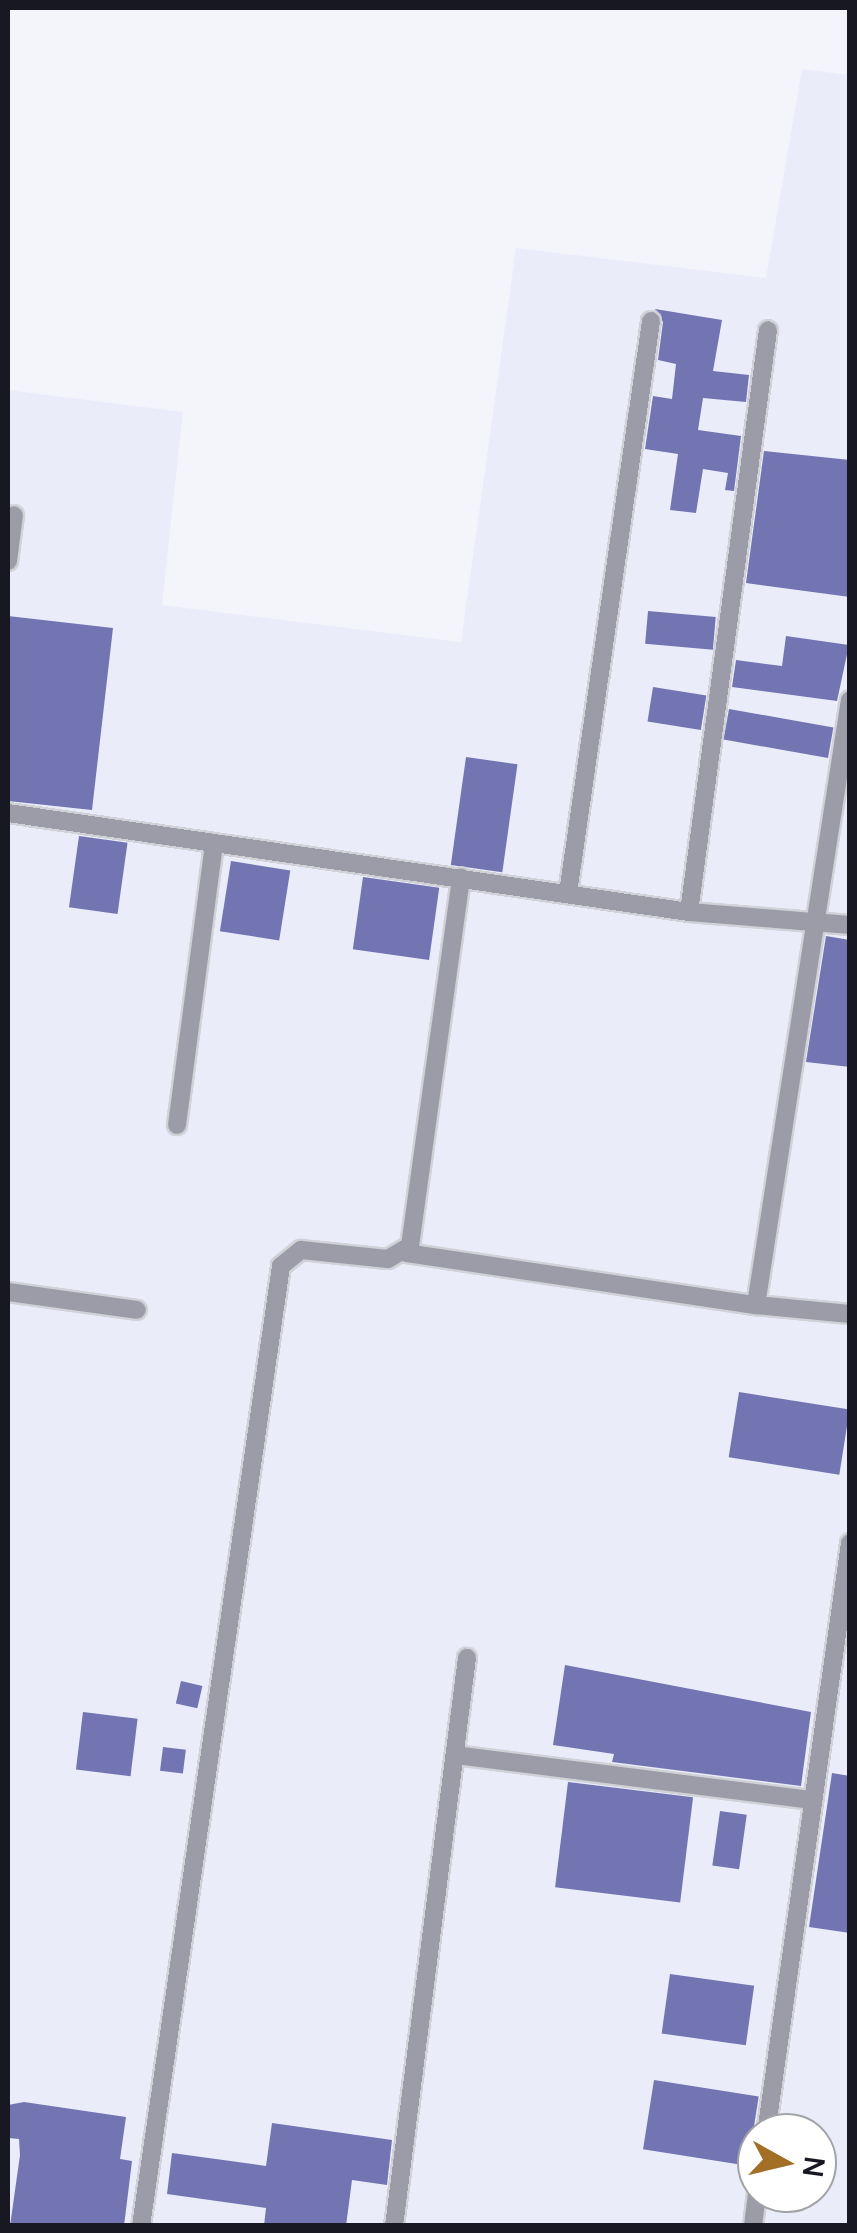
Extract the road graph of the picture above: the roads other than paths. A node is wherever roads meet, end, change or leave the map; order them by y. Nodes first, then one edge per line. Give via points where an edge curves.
1 (650, 322) dead end
2 (768, 330) dead end
3 (14, 515) dead end
4 (8, 561) edge
5 (850, 700) edge
6 (8, 813) edge
7 (214, 844) junction
8 (461, 878) junction
9 (568, 893) junction
10 (689, 912) junction
11 (818, 920) junction
12 (850, 925) edge
13 (177, 1125) dead end
14 (406, 1253) junction
15 (8, 1292) edge
16 (756, 1305) junction
17 (136, 1310) dead end
18 (850, 1314) edge
19 (850, 1543) edge
20 (467, 1658) dead end
21 (455, 1754) junction
22 (812, 1800) junction
23 (769, 2113) edge
24 (141, 2226) edge
25 (394, 2226) edge

1 - 9 lane
2 - 10 lane
3 - 4 lane
5 - 11 lane
6 - 7 lane
7 - 8 lane
7 - 13 lane
8 - 9 lane
8 - 14 lane
9 - 10 lane
10 - 11 lane
11 - 12 lane
11 - 16 lane
14 - 16 lane
14 - 24 lane via 301,1250 281,1266
15 - 17 lane
16 - 18 lane
19 - 22 lane
20 - 21 lane
21 - 22 lane
21 - 25 lane
22 - 23 lane

